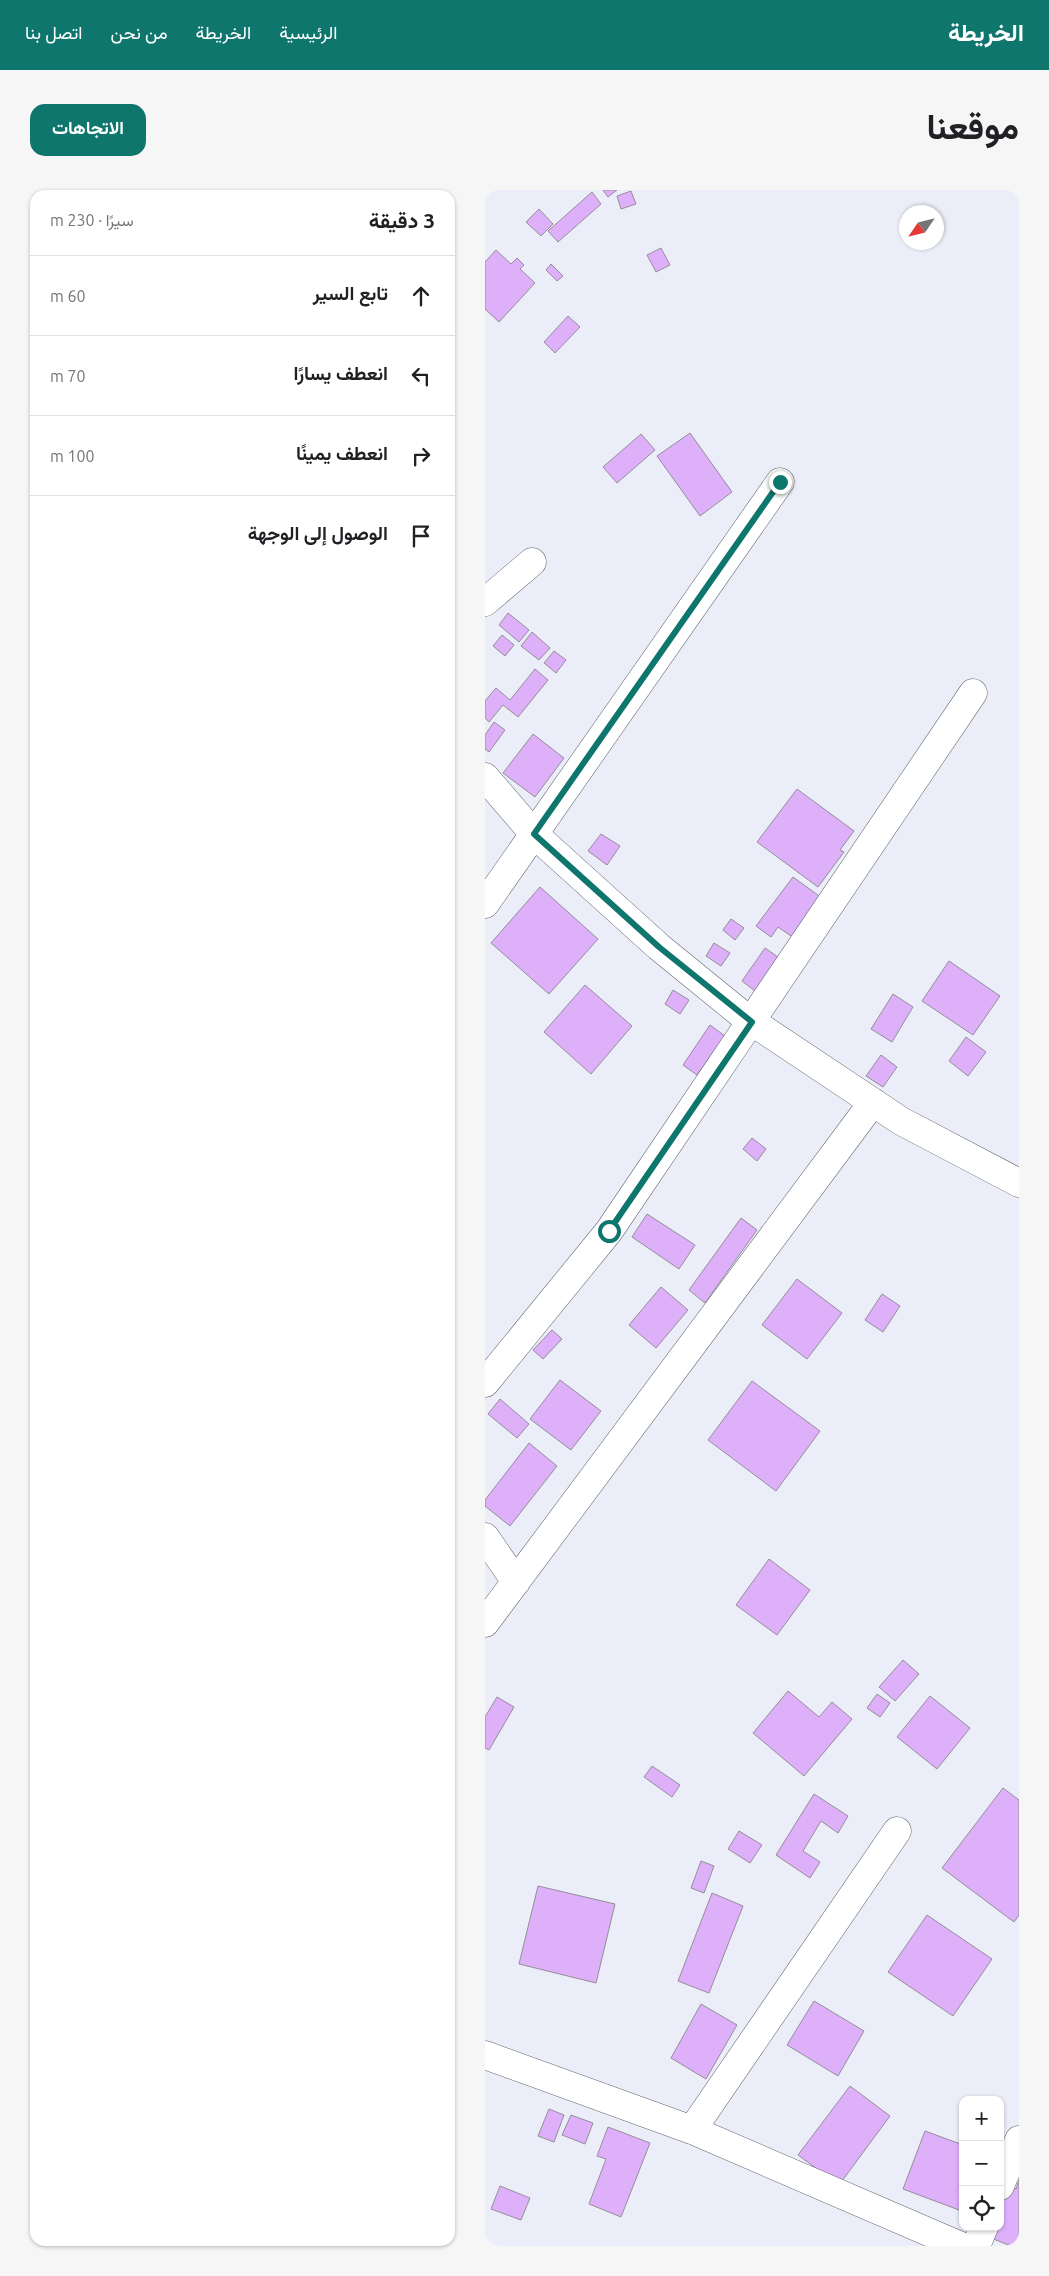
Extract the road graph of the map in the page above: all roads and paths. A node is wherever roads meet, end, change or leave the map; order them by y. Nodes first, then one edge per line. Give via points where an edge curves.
1 (780, 482) dead end
2 (532, 562) dead end
3 (485, 602) edge
4 (973, 693) dead end
5 (485, 777) edge
6 (534, 834) junction
7 (485, 904) edge
8 (752, 1022) junction
9 (873, 1102) junction
10 (1019, 1183) edge
11 (485, 1383) edge
12 (485, 1537) edge
13 (516, 1582) junction
14 (485, 1623) edge
15 (897, 1831) dead end
16 (485, 2055) edge
17 (692, 2130) junction
18 (1019, 2140) edge
19 (1004, 2176) edge
20 (982, 2231) edge
21 (961, 2246) edge
22 (976, 2246) edge

1 - 6 street
2 - 3 street
4 - 8 street
5 - 6 street
6 - 7 street
6 - 8 street via 659,947
8 - 9 street
8 - 11 street via 609,1231
9 - 10 street via 901,1121
9 - 13 street
12 - 13 street
13 - 14 street
15 - 17 street
16 - 17 street
17 - 21 street
18 - 19 street
20 - 22 street

